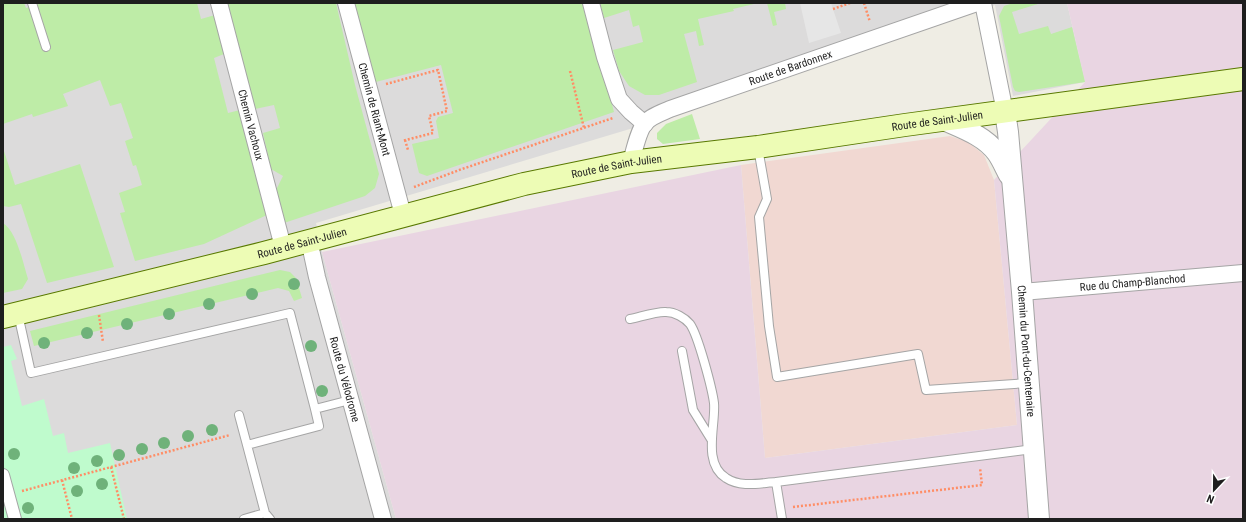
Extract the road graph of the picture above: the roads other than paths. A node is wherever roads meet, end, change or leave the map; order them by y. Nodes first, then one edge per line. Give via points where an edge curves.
1 (32, 3) edge
2 (219, 3) edge
3 (346, 3) edge
4 (591, 3) edge
5 (977, 3) edge
6 (983, 3) edge
7 (46, 47) dead end
8 (1243, 79) edge
9 (1005, 112) junction
10 (944, 120) junction
11 (645, 124) junction
12 (758, 147) junction
13 (631, 162) junction
14 (1013, 184) junction
15 (402, 215) junction
16 (309, 240) junction
17 (283, 247) junction
18 (1243, 273) edge
19 (1022, 292) junction
20 (10, 315) edge
21 (630, 319) dead end
22 (682, 351) dead end
23 (1028, 383) junction
24 (350, 400) junction
25 (315, 409) junction
26 (239, 415) dead end
27 (711, 439) junction
28 (247, 445) junction
29 (1033, 449) junction
30 (3, 475) edge
31 (776, 482) junction
32 (268, 516) edge
33 (15, 519) edge
34 (244, 519) edge
35 (383, 519) edge
36 (782, 519) edge
37 (1039, 519) edge

1 - 7 lane
2 - 17 street, Chemin Vachoux
3 - 15 street, Chemin de Riant-Mont
4 - 11 street via 619,99
5 - 11 street, Route de Bardonnex via 670,109
6 - 9 street
8 - 9 main road, Route de Saint-Julien
9 - 10 main road, Route de Saint-Julien
9 - 14 street, Chemin du Pont-du-Centenaire
10 - 12 main road, Route de Saint-Julien
10 - 14 street, Chemin du Pont-du-Centenaire via 984,140 996,152
11 - 13 street
12 - 13 main road, Route de Saint-Julien
12 - 23 lane via 767,199 759,217 769,326 777,377 918,354 926,390
13 - 15 main road, Route de Saint-Julien via 524,184
14 - 19 street, Chemin du Pont-du-Centenaire
15 - 16 main road, Route de Saint-Julien
16 - 17 main road, Route de Saint-Julien
16 - 24 street, Route du Vélodrome
17 - 20 main road, Route de Saint-Julien
18 - 19 street, Rue du Champ-Blanchod
19 - 23 street, Chemin du Pont-du-Centenaire
20 - 25 lane via 32,373 290,313
21 - 27 lane via 666,312 679,315 690,324 712,392 714,405
22 - 27 lane via 693,410
23 - 29 street, Chemin du Pont-du-Centenaire
24 - 25 lane
24 - 35 street, Route du Vélodrome
25 - 28 lane via 319,426
26 - 28 lane
27 - 31 lane via 718,471 726,478 744,484
28 - 32 lane
29 - 31 lane
29 - 37 street, Chemin du Pont-du-Centenaire
30 - 33 street
31 - 36 lane
32 - 34 lane

